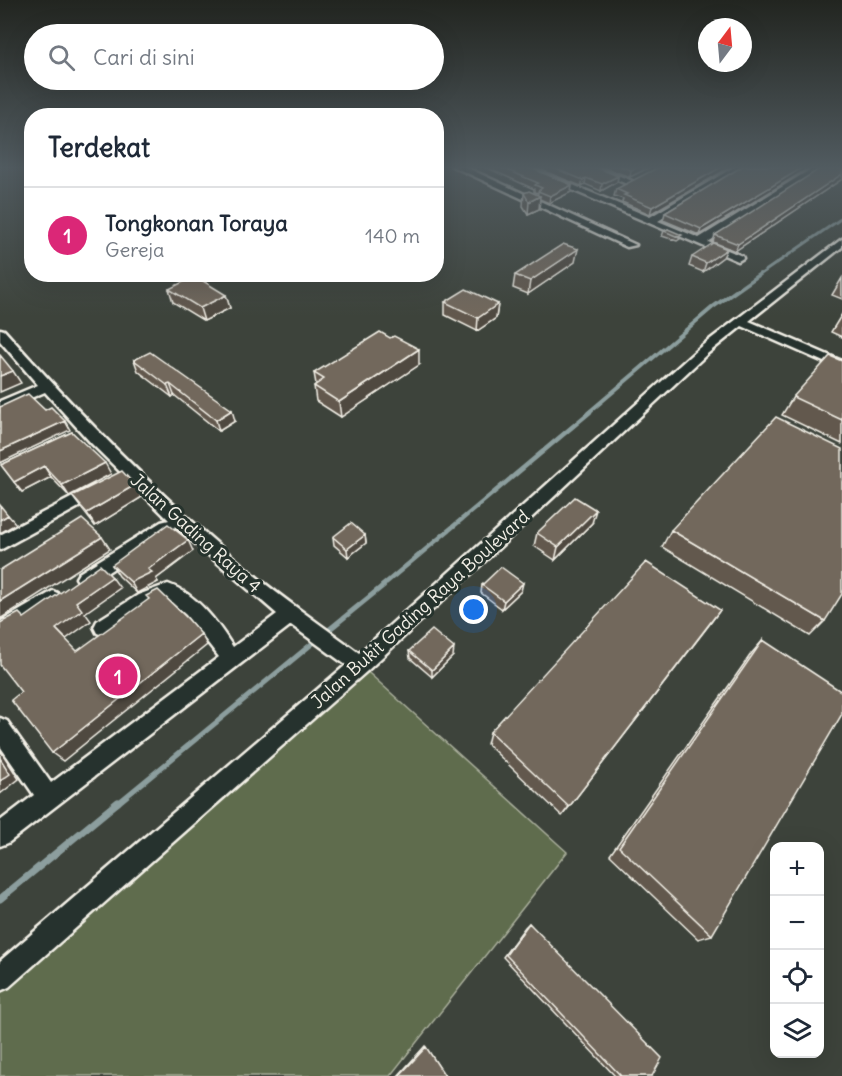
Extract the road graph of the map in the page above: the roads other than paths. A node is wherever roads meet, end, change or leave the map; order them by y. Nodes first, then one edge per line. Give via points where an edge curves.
1 (567, 216) edge
2 (644, 216) edge
3 (656, 216) edge
4 (741, 216) edge
5 (650, 220) junction
6 (700, 242) junction
7 (842, 242) edge
8 (631, 245) dead end
9 (738, 258) dead end
10 (740, 321) junction
11 (0, 333) edge
12 (842, 366) edge
13 (45, 387) junction
14 (0, 406) edge
15 (119, 479) junction
16 (178, 519) junction
17 (0, 543) edge
18 (299, 619) junction
19 (102, 627) dead end
20 (0, 632) edge
21 (230, 658) junction
22 (352, 659) junction
23 (0, 728) edge
24 (49, 798) junction
25 (0, 835) edge
26 (0, 978) edge

1 - 8 street
2 - 5 street
3 - 5 street
4 - 6 street
5 - 6 street
6 - 9 street
7 - 10 street, Jalan Bukit Gading Raya Boulevard
10 - 12 street
10 - 22 street, Jalan Bukit Gading Raya Boulevard
11 - 13 street, Jalan Gading Raya 4
13 - 14 street
13 - 15 street, Jalan Gading Raya 4
15 - 16 street, Jalan Gading Raya 4
15 - 17 street
16 - 18 street, Jalan Gading Raya 4
16 - 20 street
18 - 21 street
18 - 22 street, Jalan Gading Raya 4
19 - 21 street via 167,591 182,598
21 - 24 street
22 - 26 street, Jalan Bukit Gading Raya Boulevard
23 - 24 street
24 - 25 street

